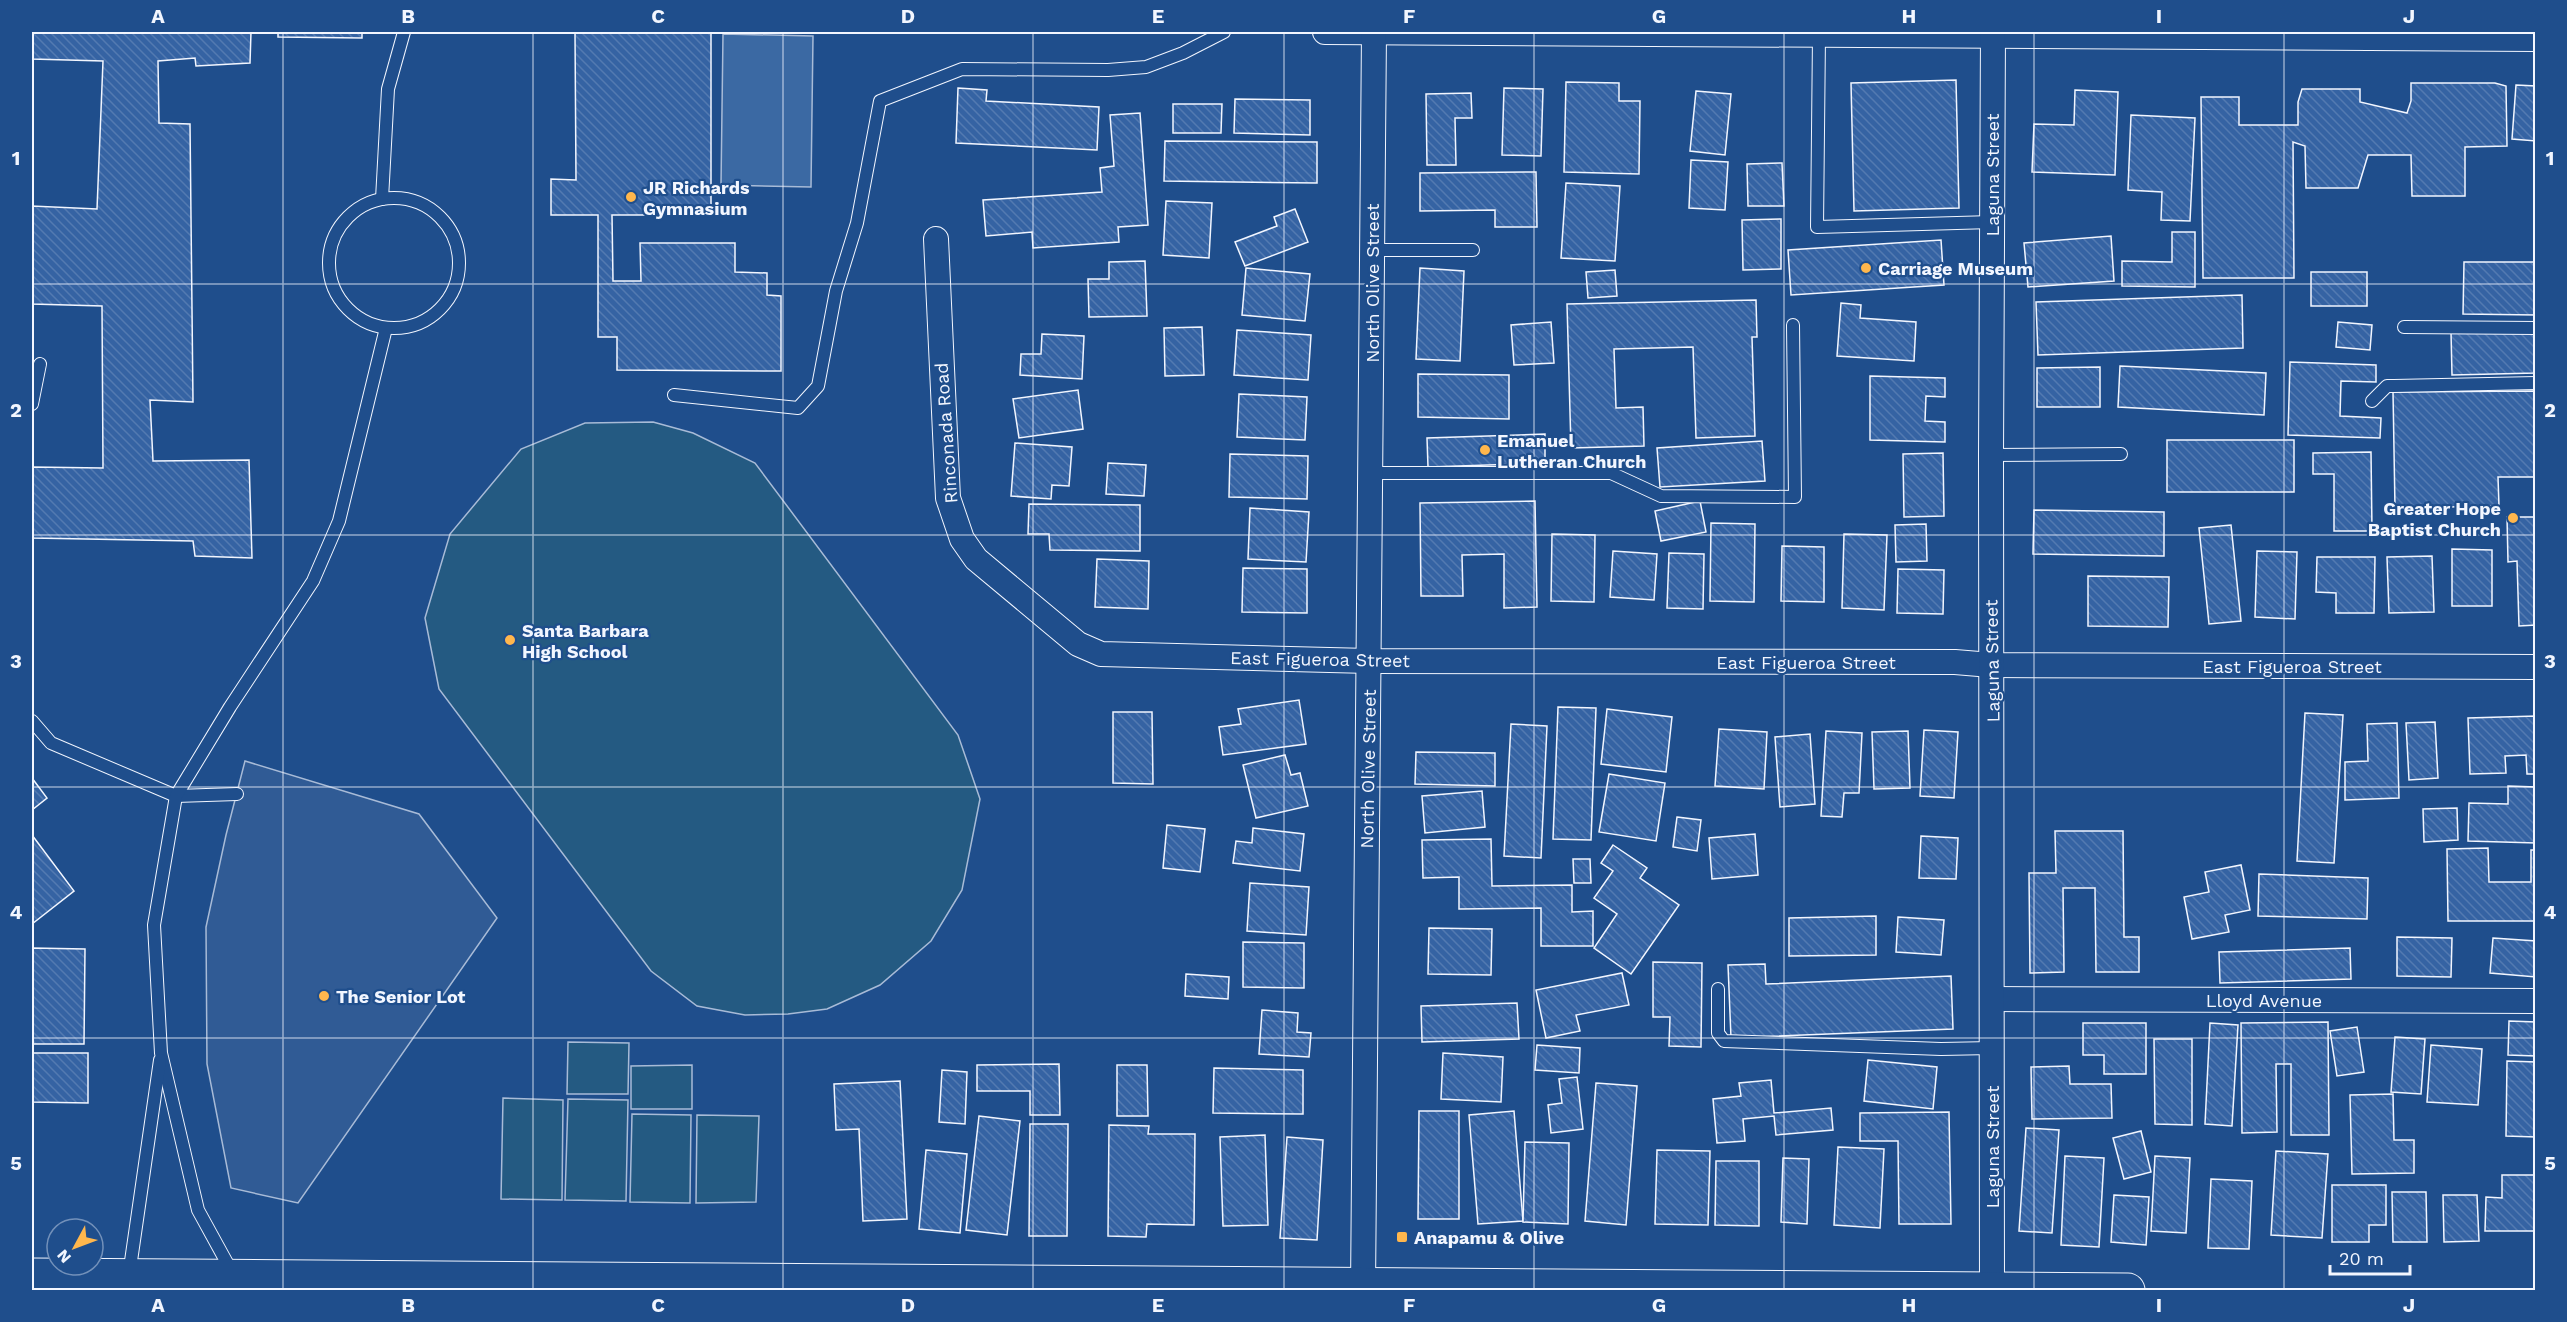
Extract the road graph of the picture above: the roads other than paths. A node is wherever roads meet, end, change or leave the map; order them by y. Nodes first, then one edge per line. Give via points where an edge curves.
1 (404, 32) edge
2 (1224, 32) edge
3 (1325, 32) edge
4 (1374, 32) edge
5 (1993, 33) edge
6 (1819, 35) junction
7 (2535, 39) edge
8 (382, 199) junction
9 (1992, 222) junction
10 (936, 239) dead end
11 (1372, 250) junction
12 (1473, 250) dead end
13 (1793, 325) dead end
14 (2404, 327) dead end
15 (386, 328) junction
16 (2535, 328) edge
17 (40, 364) dead end
18 (2535, 383) edge
19 (674, 395) dead end
20 (2372, 401) dead end
21 (32, 404) edge
22 (2121, 454) dead end
23 (1991, 455) junction
24 (1371, 473) junction
25 (1078, 644) joint
26 (1369, 662) junction
27 (1991, 665) junction
28 (2535, 667) edge
29 (32, 721) edge
30 (237, 794) dead end
31 (176, 796) junction
32 (1718, 989) dead end
33 (1992, 999) junction
34 (2535, 1001) edge
35 (1992, 1048) junction
36 (161, 1053) junction
37 (32, 1275) edge
38 (234, 1276) junction
39 (129, 1283) edge
40 (748, 1285) edge
41 (1054, 1286) edge
42 (1127, 1286) edge
43 (1363, 1287) edge
44 (1992, 1290) edge
45 (2128, 1290) edge

1 - 8 lane via 388,89
2 - 19 lane via 1146,67 962,69 880,101 857,223 836,291 818,386 798,408
3 - 4 street
4 - 6 street
4 - 11 street, North Olive Street
5 - 6 street
5 - 7 street
5 - 9 street, Laguna Street
6 - 9 lane via 1817,227
8 - 15 lane via 363,205 346,218 329,254 337,294 349,310 366,322
8 - 15 lane via 405,198 426,206 443,220 455,239 459,261 456,284 446,303 429,318 408,327
9 - 23 street, Laguna Street
10 - 25 street, Rinconada Road via 950,511 976,559
11 - 12 lane
11 - 24 street, North Olive Street
13 - 24 lane via 1795,497 1661,496 1611,473
14 - 16 lane
15 - 31 lane via 339,521 313,581
17 - 21 lane
18 - 20 lane via 2387,386
22 - 23 lane
23 - 27 street, Laguna Street
24 - 26 street, North Olive Street
25 - 26 street, East Figueroa Street via 1101,654
26 - 27 street, East Figueroa Street
26 - 43 street, North Olive Street
27 - 28 street, East Figueroa Street
27 - 33 street, Laguna Street
29 - 31 lane via 51,743
30 - 31 lane
31 - 36 lane via 154,925
32 - 35 lane via 1718,1033 1724,1041
33 - 34 street, Lloyd Avenue
33 - 35 street, Laguna Street
35 - 44 street, Laguna Street
36 - 38 lane via 198,1210
36 - 39 lane
37 - 39 main road
38 - 39 main road
38 - 40 main road
40 - 41 main road
41 - 42 main road
42 - 43 main road
43 - 44 main road
44 - 45 main road

